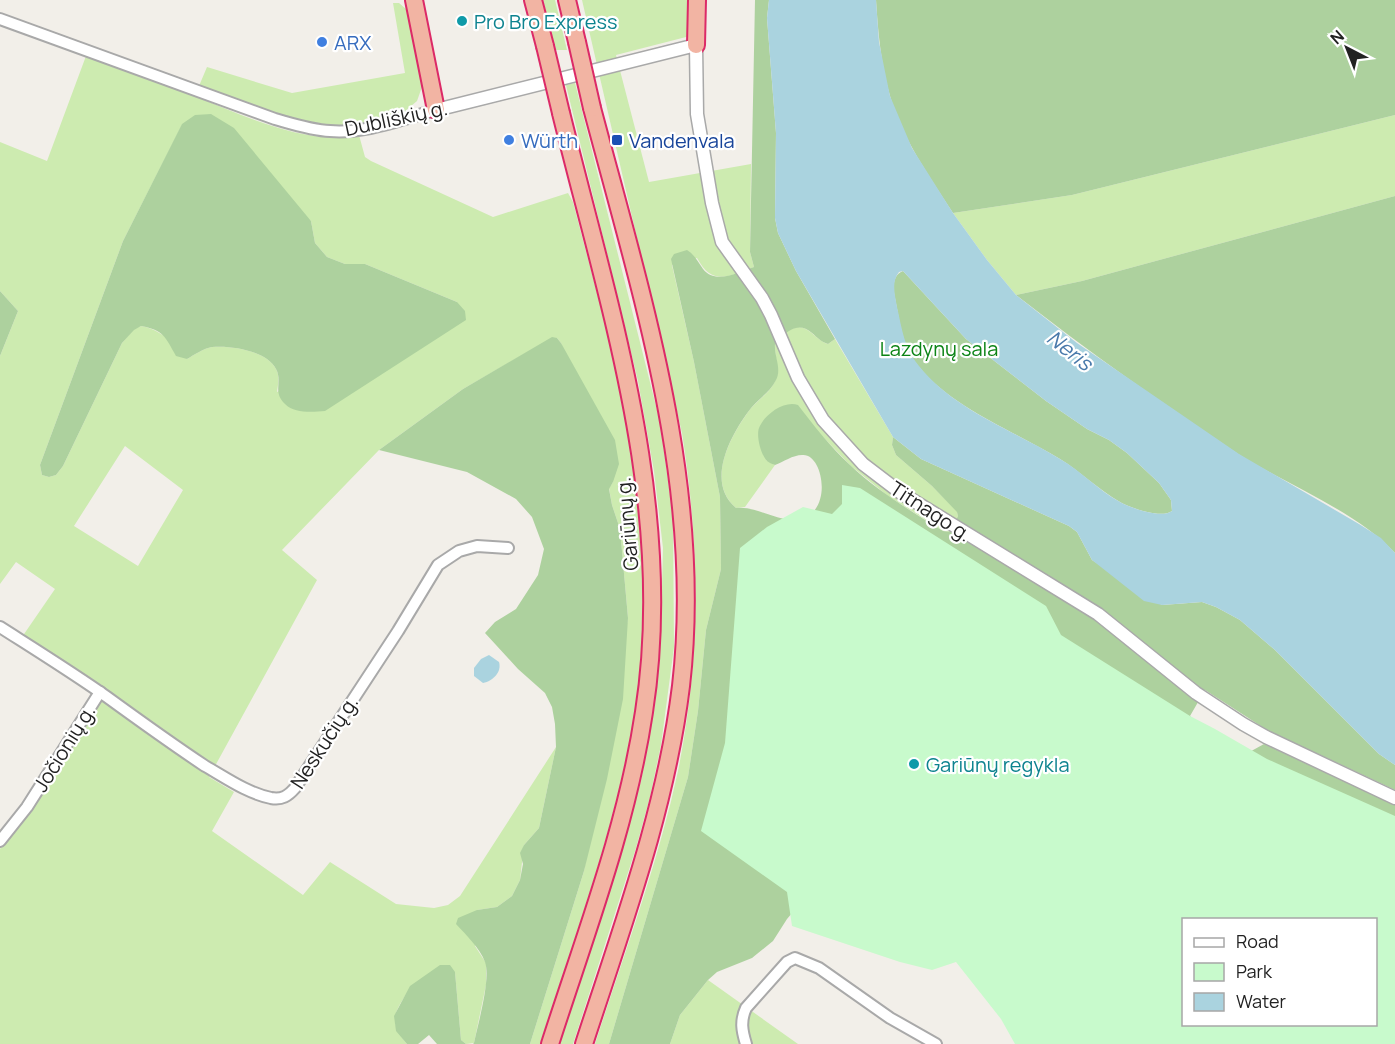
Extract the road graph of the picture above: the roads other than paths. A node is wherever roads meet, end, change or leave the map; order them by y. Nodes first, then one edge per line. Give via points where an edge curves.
1 (414, 0) edge
2 (533, 0) edge
3 (567, 0) edge
4 (698, 0) edge
5 (0, 19) edge
6 (696, 45) junction
7 (436, 110) junction
8 (508, 548) dead end
9 (0, 627) edge
10 (100, 692) junction
11 (1395, 798) edge
12 (0, 841) edge
13 (550, 1044) edge
14 (584, 1044) edge
15 (746, 1044) edge
16 (936, 1044) edge

1 - 7 highway
2 - 13 highway, Gariūnų g., bridge via 637,430 649,515 653,612 644,712 625,803
3 - 14 highway, bridge via 669,416 683,512 685,625 673,739 654,823
4 - 6 highway
5 - 7 street, Dubliškių g. via 275,119 310,128 366,129
6 - 7 street, Dubliškių g.
6 - 11 street, Titnago g. via 697,114 722,242 762,298 809,398 849,450 901,493 1098,614 1196,693 1243,724
8 - 10 street, Neskučių g. via 477,546 459,551 438,565 295,788 281,798 273,799 236,784
9 - 10 street, Jočionių g.
10 - 12 street, Jočionių g. via 27,807
15 - 16 street via 742,1025 746,1008 795,958 819,968 890,1018

